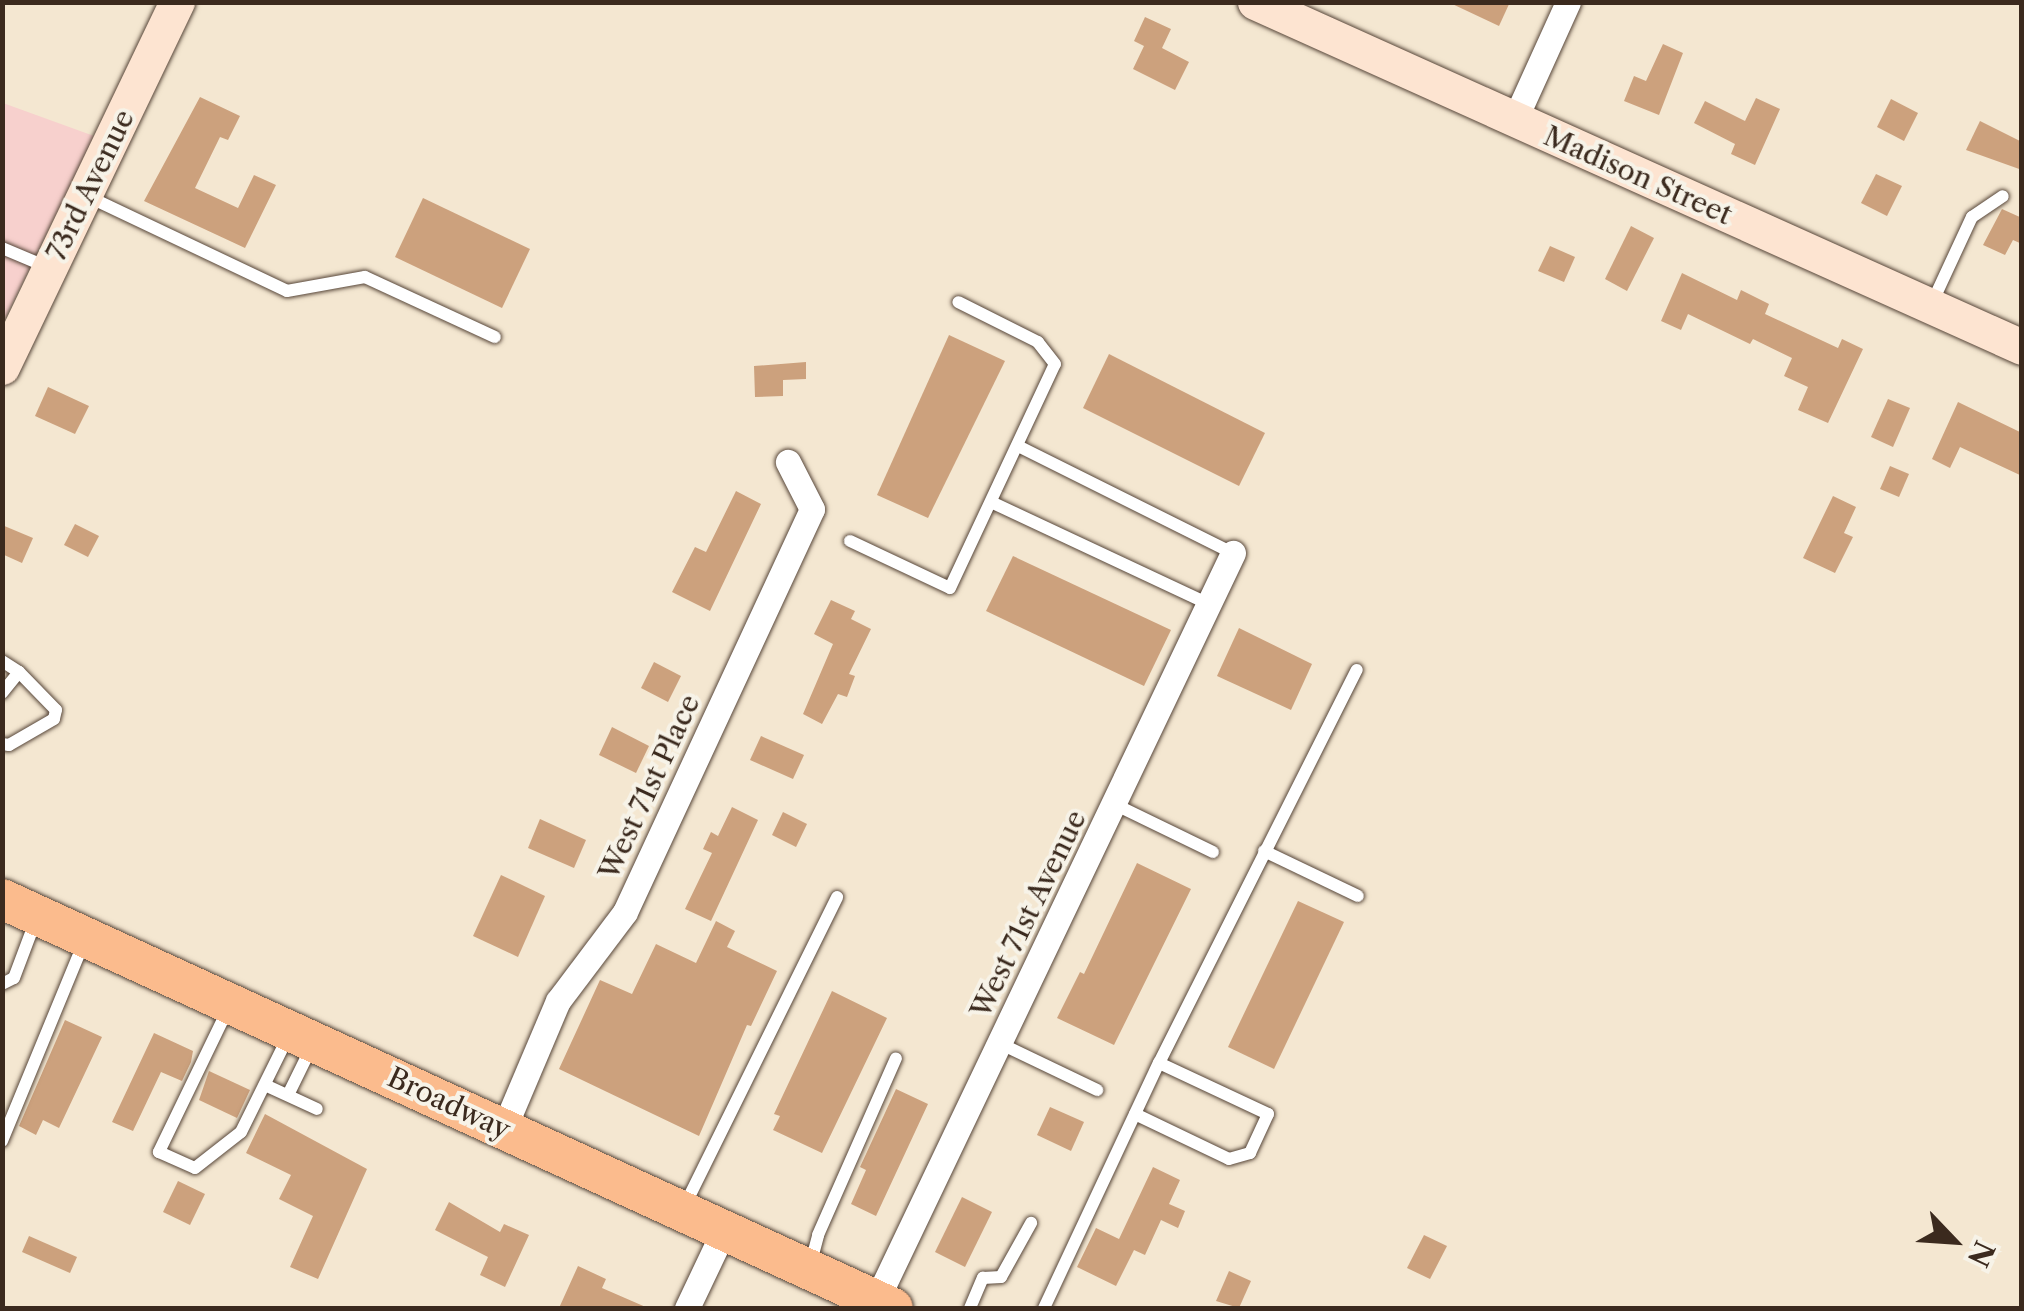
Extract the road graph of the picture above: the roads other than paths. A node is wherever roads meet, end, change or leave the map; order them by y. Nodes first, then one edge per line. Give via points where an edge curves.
1 (177, 2) edge
2 (1255, 2) edge
3 (1568, 2) edge
4 (1515, 119) junction
5 (84, 195) junction
6 (2002, 196) dead end
7 (2, 248) edge
8 (50, 268) junction
9 (958, 302) dead end
10 (1930, 306) junction
11 (495, 337) dead end
12 (2022, 347) edge
13 (6, 351) edge
14 (1018, 446) junction
15 (788, 462) dead end
16 (992, 502) junction
17 (850, 541) dead end
18 (1233, 553) joint
19 (1209, 604) junction
20 (2, 662) edge
21 (1357, 670) dead end
22 (19, 672) junction
23 (2, 694) edge
24 (2, 744) edge
25 (1114, 804) junction
26 (1264, 851) junction
27 (1213, 852) dead end
28 (1358, 896) dead end
29 (837, 897) dead end
30 (12, 900) edge
31 (87, 936) junction
32 (2, 984) edge
33 (231, 1002) junction
34 (303, 1036) junction
35 (1000, 1043) junction
36 (896, 1058) dead end
37 (1159, 1062) junction
38 (265, 1085) junction
39 (1097, 1090) dead end
40 (288, 1095) junction
41 (316, 1109) dead end
42 (1135, 1114) junction
43 (504, 1128) junction
44 (2, 1141) edge
45 (682, 1211) junction
46 (1032, 1224) dead end
47 (724, 1230) junction
48 (809, 1269) junction
49 (884, 1305) edge
50 (687, 1308) edge
51 (970, 1308) edge
52 (1044, 1308) edge

1 - 5 street, 73rd Avenue
2 - 4 street, Madison Street
3 - 4 street
4 - 10 street, Madison Street
5 - 8 street, 73rd Avenue
5 - 11 lane via 288,291 365,277
6 - 10 lane via 1972,216
7 - 8 lane
8 - 13 street, 73rd Avenue
9 - 14 lane via 1038,342 1055,364
10 - 12 street, Madison Street
14 - 16 lane
14 - 18 lane
15 - 43 street, West 71st Place via 812,509 624,912 558,1001
16 - 17 lane via 950,588
16 - 19 lane
18 - 19 street, West 71st Avenue
19 - 25 street, West 71st Avenue
20 - 22 lane
21 - 26 lane
22 - 23 lane
22 - 24 lane via 53,704 54,719
25 - 27 lane
25 - 35 street, West 71st Avenue
26 - 28 lane
26 - 37 lane
29 - 45 lane
30 - 31 main road, Broadway
30 - 32 lane via 14,978
31 - 33 main road, Broadway
31 - 44 lane
33 - 34 main road, Broadway
33 - 38 lane via 159,1152 195,1168 241,1132
34 - 38 lane
34 - 40 lane
34 - 43 main road, Broadway
35 - 39 lane
35 - 49 street, West 71st Avenue
36 - 48 lane
37 - 42 lane
37 - 42 lane via 1268,1114 1250,1153 1229,1159
38 - 40 lane
40 - 41 lane
42 - 52 lane
43 - 45 main road, Broadway
45 - 47 main road, Broadway
46 - 51 lane via 1001,1278 983,1278
47 - 48 main road, Broadway
47 - 50 street
48 - 49 main road, Broadway

